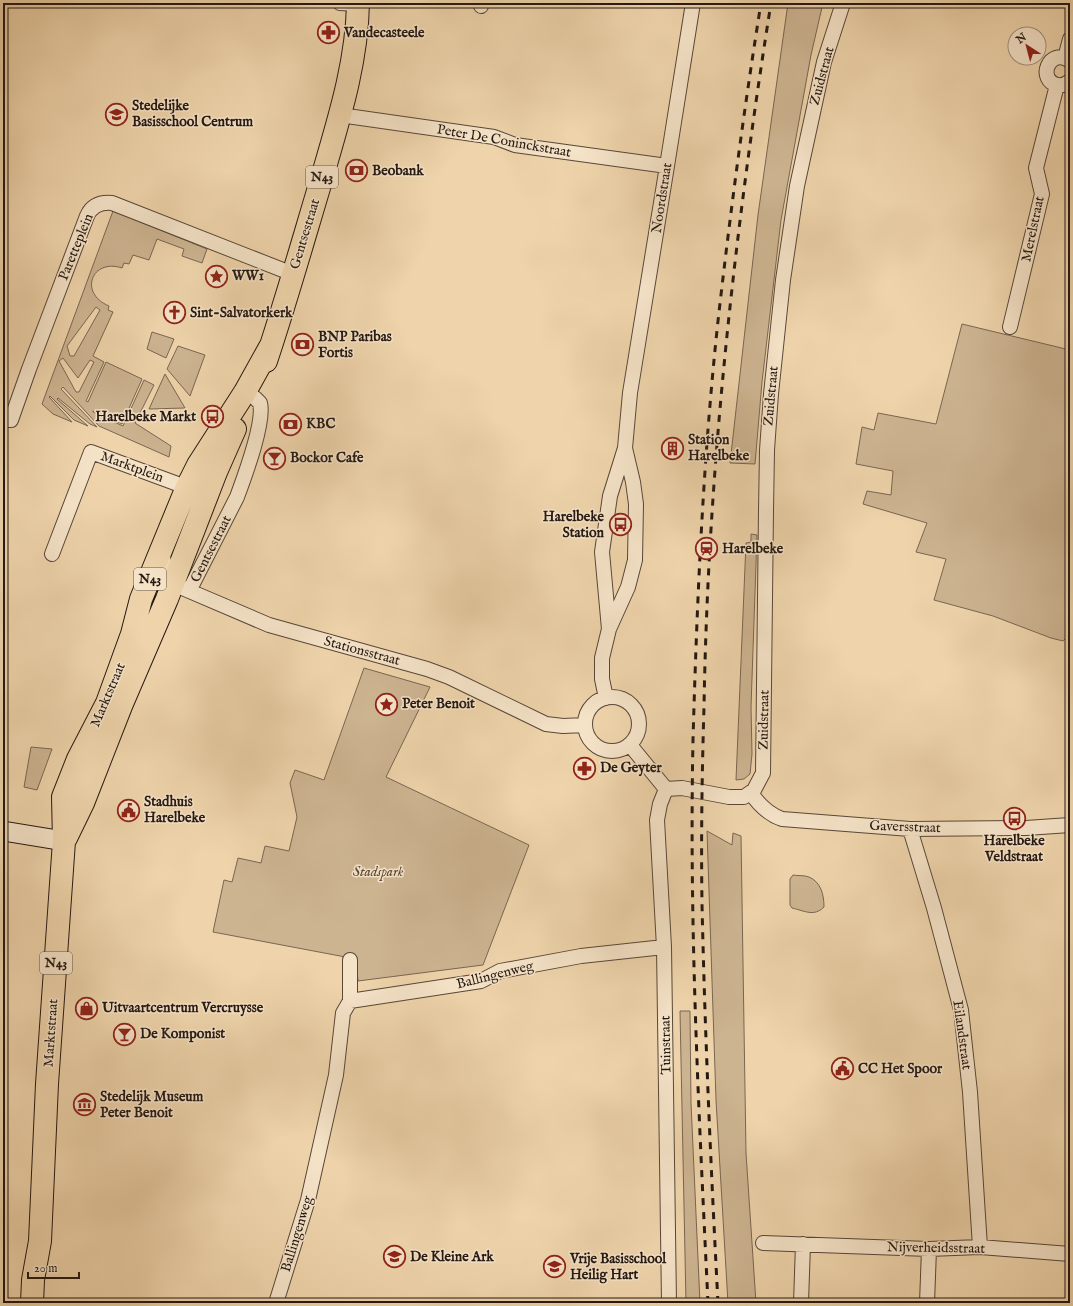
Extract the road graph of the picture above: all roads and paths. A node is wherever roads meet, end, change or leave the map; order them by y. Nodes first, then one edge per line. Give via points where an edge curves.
1 (352, 3) edge
2 (693, 3) edge
3 (844, 3) edge
4 (1070, 39) edge
5 (1067, 59) edge
6 (1063, 83) edge
7 (340, 115) junction
8 (668, 166) junction
9 (293, 274) junction
10 (1010, 327) dead end
11 (248, 394) junction
12 (7, 420) edge
13 (625, 448) junction
14 (197, 491) junction
15 (162, 550) junction
16 (52, 554) dead end
17 (181, 587) junction
18 (609, 629) junction
19 (606, 698) junction
20 (585, 725) junction
21 (630, 745) junction
22 (666, 789) junction
23 (751, 793) junction
24 (1070, 825) edge
25 (910, 830) junction
26 (3, 831) edge
27 (64, 841) junction
28 (664, 947) junction
29 (350, 960) dead end
30 (350, 1001) junction
31 (41, 1225) junction
32 (763, 1243) dead end
33 (802, 1244) junction
34 (980, 1247) junction
35 (929, 1249) junction
36 (1070, 1254) edge
37 (32, 1303) edge
38 (45, 1303) edge
39 (276, 1303) edge
40 (669, 1303) edge
41 (801, 1303) edge
42 (927, 1303) edge

1 - 7 main road, Gentsestraat / N43 via 357,30
2 - 8 street, Noordstraat
3 - 23 street, Zuidstraat via 824,62 814,106 797,186 782,288 767,450 763,773
4 - 5 street, Merelstraat
5 - 6 street, Merelstraat via 1054,59 1047,68 1049,80
6 - 10 street, Merelstraat via 1036,168 1042,194
7 - 8 street, Peter De Coninckstraat via 494,137 515,145
7 - 9 main road, Gentsestraat / N43
8 - 13 street, Noordstraat via 630,393
9 - 11 main road, Gentsestraat / N43 via 270,347
9 - 12 street, Paretteplein via 112,203 104,202 97,205 87,216
11 - 14 main road, Gentsestraat / N43 via 198,465
11 - 17 street, Gentsestraat via 260,404 260,422 243,482 237,497
13 - 18 street via 610,496 602,552
13 - 18 street via 636,504 634,560 628,587
14 - 15 main road, Gentsestraat / N43
14 - 16 street, Marktplein via 91,452
14 - 17 main road, Gentsestraat / N43
15 - 17 street via 166,573
15 - 27 main road, Marktstraat / N43 via 141,599 132,634 107,703 78,759 63,797
17 - 20 street, Stationsstraat via 269,625 427,668 546,724
17 - 27 main road, Marktstraat / N43 via 121,706 84,803
18 - 19 street via 601,669
19 - 20 street via 592,706
19 - 21 street via 616,698 634,709 639,724 635,739
20 - 21 street via 590,740 602,749 618,751
21 - 22 street
22 - 23 street via 682,788 730,798 740,798
22 - 28 street, Tuinstraat via 657,820
23 - 25 street, Gaversstraat via 768,812 782,819
24 - 25 street, Gaversstraat
25 - 34 street, Eilandstraat via 961,1010 970,1092
26 - 27 main road
27 - 31 main road, Marktstraat / N43 via 47,1084
28 - 30 street, Ballingenweg via 582,956 500,970 481,981
28 - 40 street, Tuinstraat
29 - 30 street, Ballingenweg
30 - 39 street, Ballingenweg via 343,1013 336,1074 308,1200
31 - 37 main road, Marktstraat / N43
31 - 38 main road, Marktstraat / N43 via 46,1283
32 - 33 street, Nijverheidsstraat
33 - 35 street, Nijverheidsstraat
33 - 41 street
34 - 35 street, Nijverheidsstraat
34 - 36 street, Nijverheidsstraat
35 - 42 street

